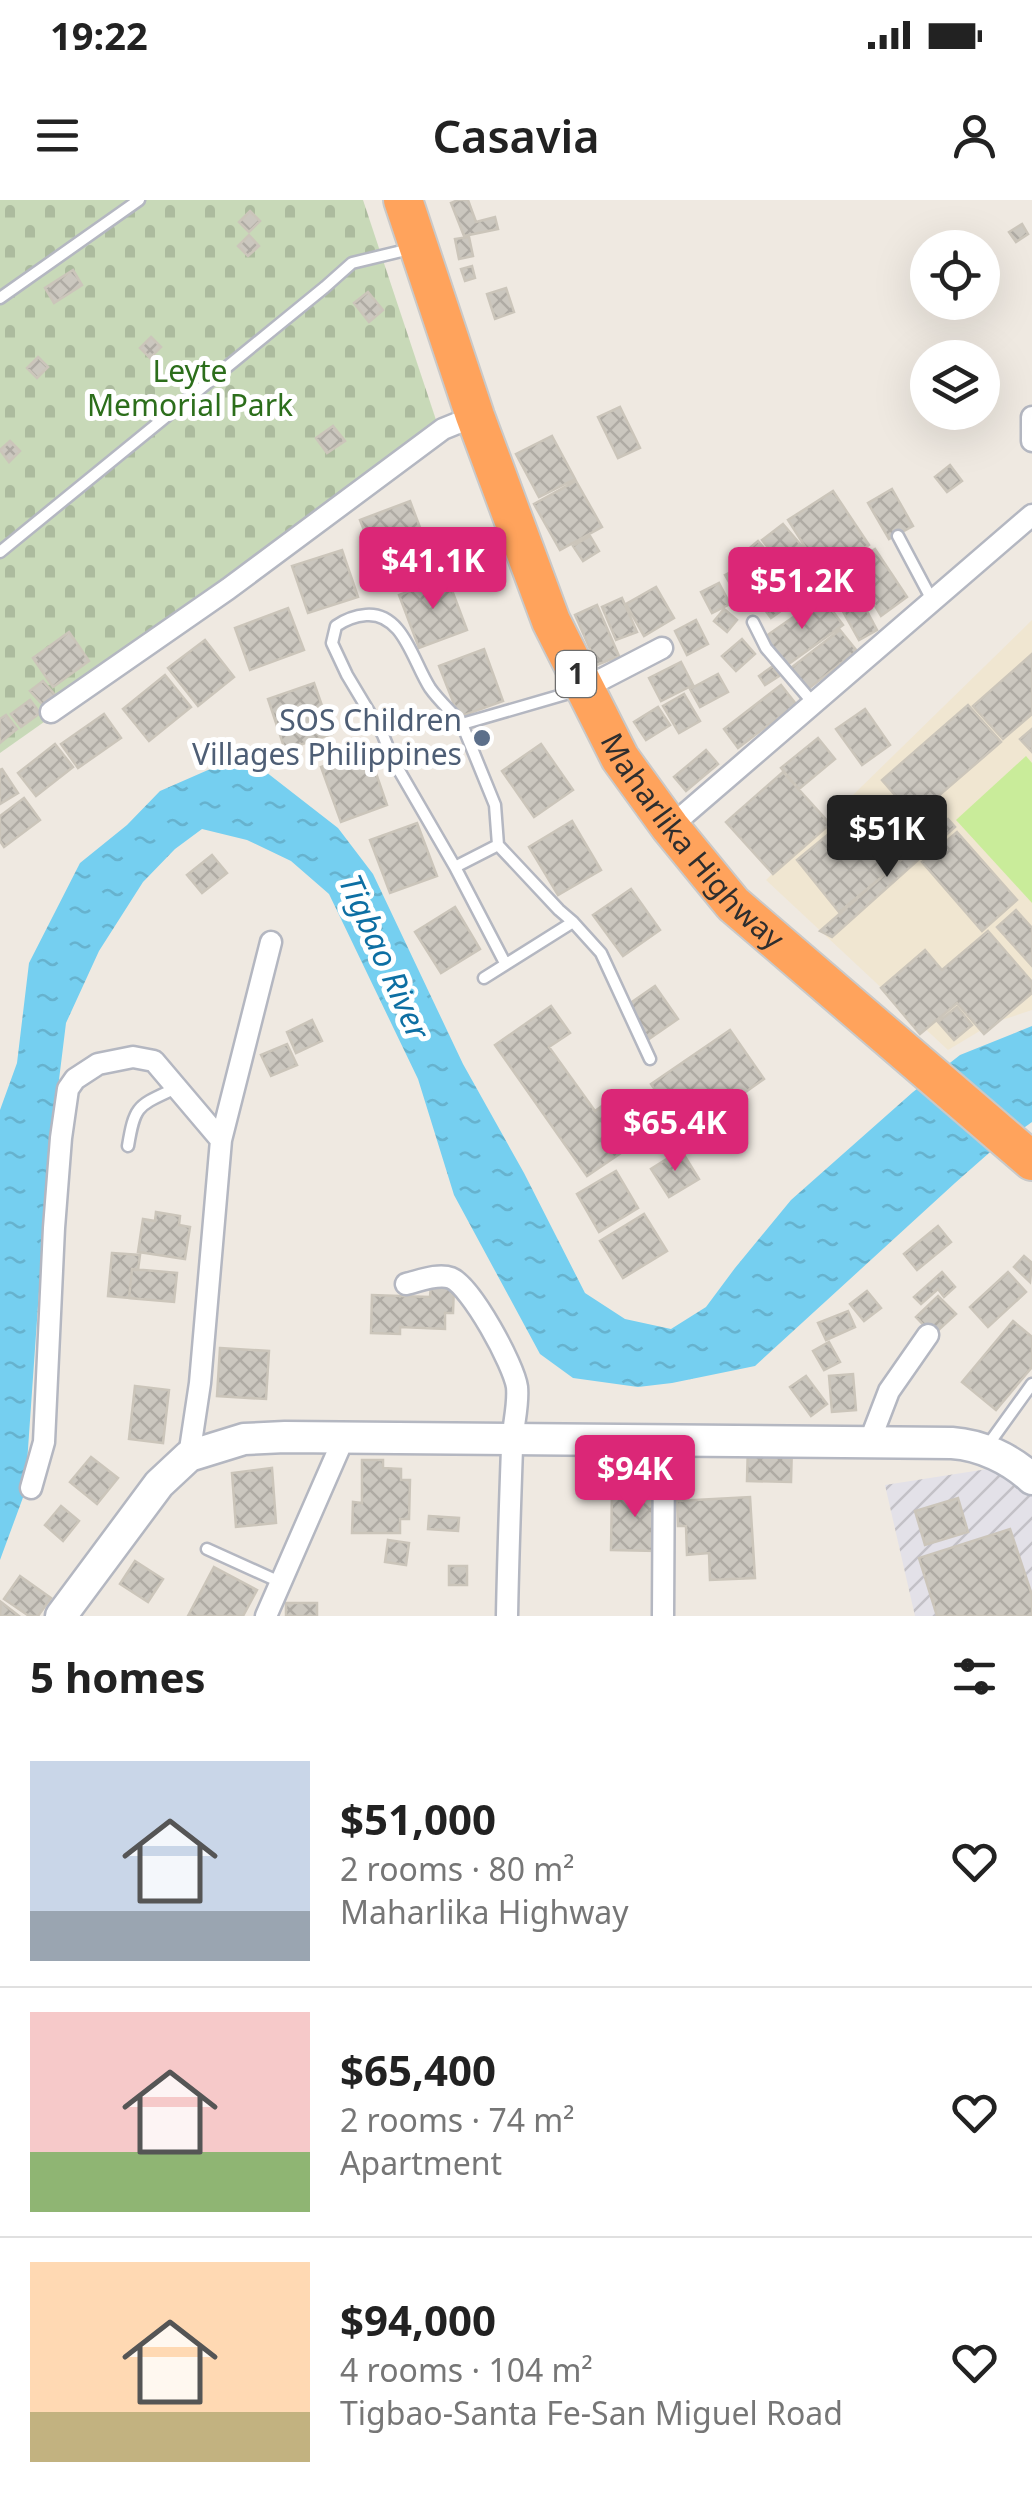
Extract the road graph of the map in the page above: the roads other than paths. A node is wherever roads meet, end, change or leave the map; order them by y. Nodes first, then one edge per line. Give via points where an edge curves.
1 (140, 200) edge
2 (403, 200) edge
3 (419, 248) junction
4 (0, 298) edge
5 (475, 416) junction
6 (1032, 417) edge
7 (1032, 441) edge
8 (1032, 515) edge
9 (898, 536) dead end
10 (0, 552) edge
11 (933, 601) junction
12 (753, 622) dead end
13 (662, 648) dead end
14 (584, 688) junction
15 (814, 704) junction
16 (50, 712) dead end
17 (462, 724) junction
18 (670, 828) junction
19 (498, 845) junction
20 (455, 867) junction
21 (573, 922) junction
22 (271, 942) dead end
23 (505, 963) junction
24 (484, 978) dead end
25 (650, 1059) dead end
26 (176, 1088) junction
27 (221, 1140) junction
28 (128, 1146) dead end
29 (1032, 1161) edge
30 (406, 1284) dead end
31 (928, 1336) dead end
32 (1032, 1384) edge
33 (339, 1440) junction
34 (512, 1441) junction
35 (664, 1442) junction
36 (870, 1443) junction
37 (985, 1450) junction
38 (189, 1456) junction
39 (1032, 1479) edge
40 (31, 1488) dead end
41 (207, 1550) dead end
42 (281, 1583) junction
43 (61, 1616) edge
44 (266, 1616) edge
45 (506, 1616) edge
46 (663, 1616) edge

1 - 4 lane
2 - 3 highway, Maharlika Highway / 1
3 - 5 highway, Maharlika Highway / 1
3 - 10 lane via 352,263
5 - 14 highway, Maharlika Highway / 1 via 551,621
5 - 16 street via 430,438
6 - 7 street
8 - 11 street
9 - 11 lane
11 - 15 street
12 - 15 lane via 766,648
13 - 14 street
14 - 17 lane
14 - 18 highway, Maharlika Highway / 1 via 620,758
15 - 18 street
17 - 19 lane via 495,805
17 - 20 lane via 431,689 392,621 367,615 336,626 332,643 347,675
18 - 29 highway, Maharlika Highway / 1 via 733,904
19 - 20 lane
19 - 21 lane
20 - 23 lane
21 - 23 lane
21 - 25 lane via 601,952
22 - 27 street
23 - 24 lane
26 - 27 street
26 - 28 lane via 134,1113
26 - 40 street via 154,1060 133,1056 98,1064 68,1089 44,1442
27 - 38 street
30 - 34 street via 448,1276 468,1292 513,1374
31 - 36 street via 889,1391
32 - 37 lane
33 - 34 main road
33 - 38 main road via 244,1440
33 - 42 street
34 - 35 main road
34 - 45 street
35 - 36 main road
35 - 46 street
36 - 37 main road
37 - 39 main road
38 - 43 main road via 159,1484
41 - 42 lane
42 - 44 street

